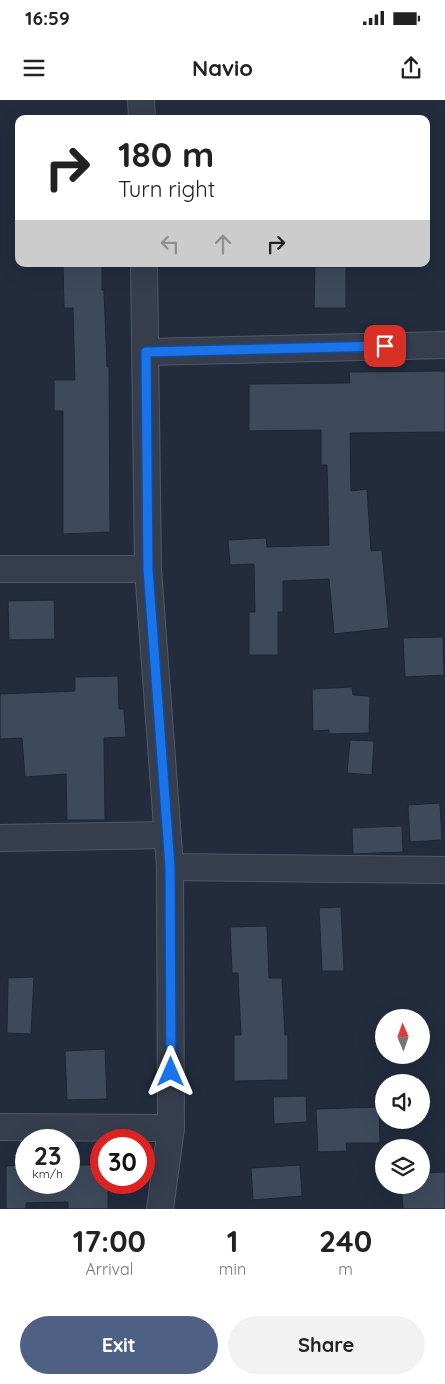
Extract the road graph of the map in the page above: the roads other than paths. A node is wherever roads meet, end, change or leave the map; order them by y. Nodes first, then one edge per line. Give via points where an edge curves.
1 (141, 100) edge
2 (142, 115) edge
3 (144, 267) edge
4 (445, 345) edge
5 (146, 352) junction
6 (0, 569) edge
7 (148, 569) junction
8 (167, 835) junction
9 (0, 838) edge
10 (170, 867) junction
11 (445, 870) edge
12 (0, 1128) edge
13 (171, 1128) junction
14 (160, 1209) edge

1 - 2 street
3 - 5 street
4 - 5 street
5 - 7 street
6 - 7 street
7 - 8 street
8 - 9 street
8 - 10 street
10 - 11 street
10 - 13 street
12 - 13 street
13 - 14 street

